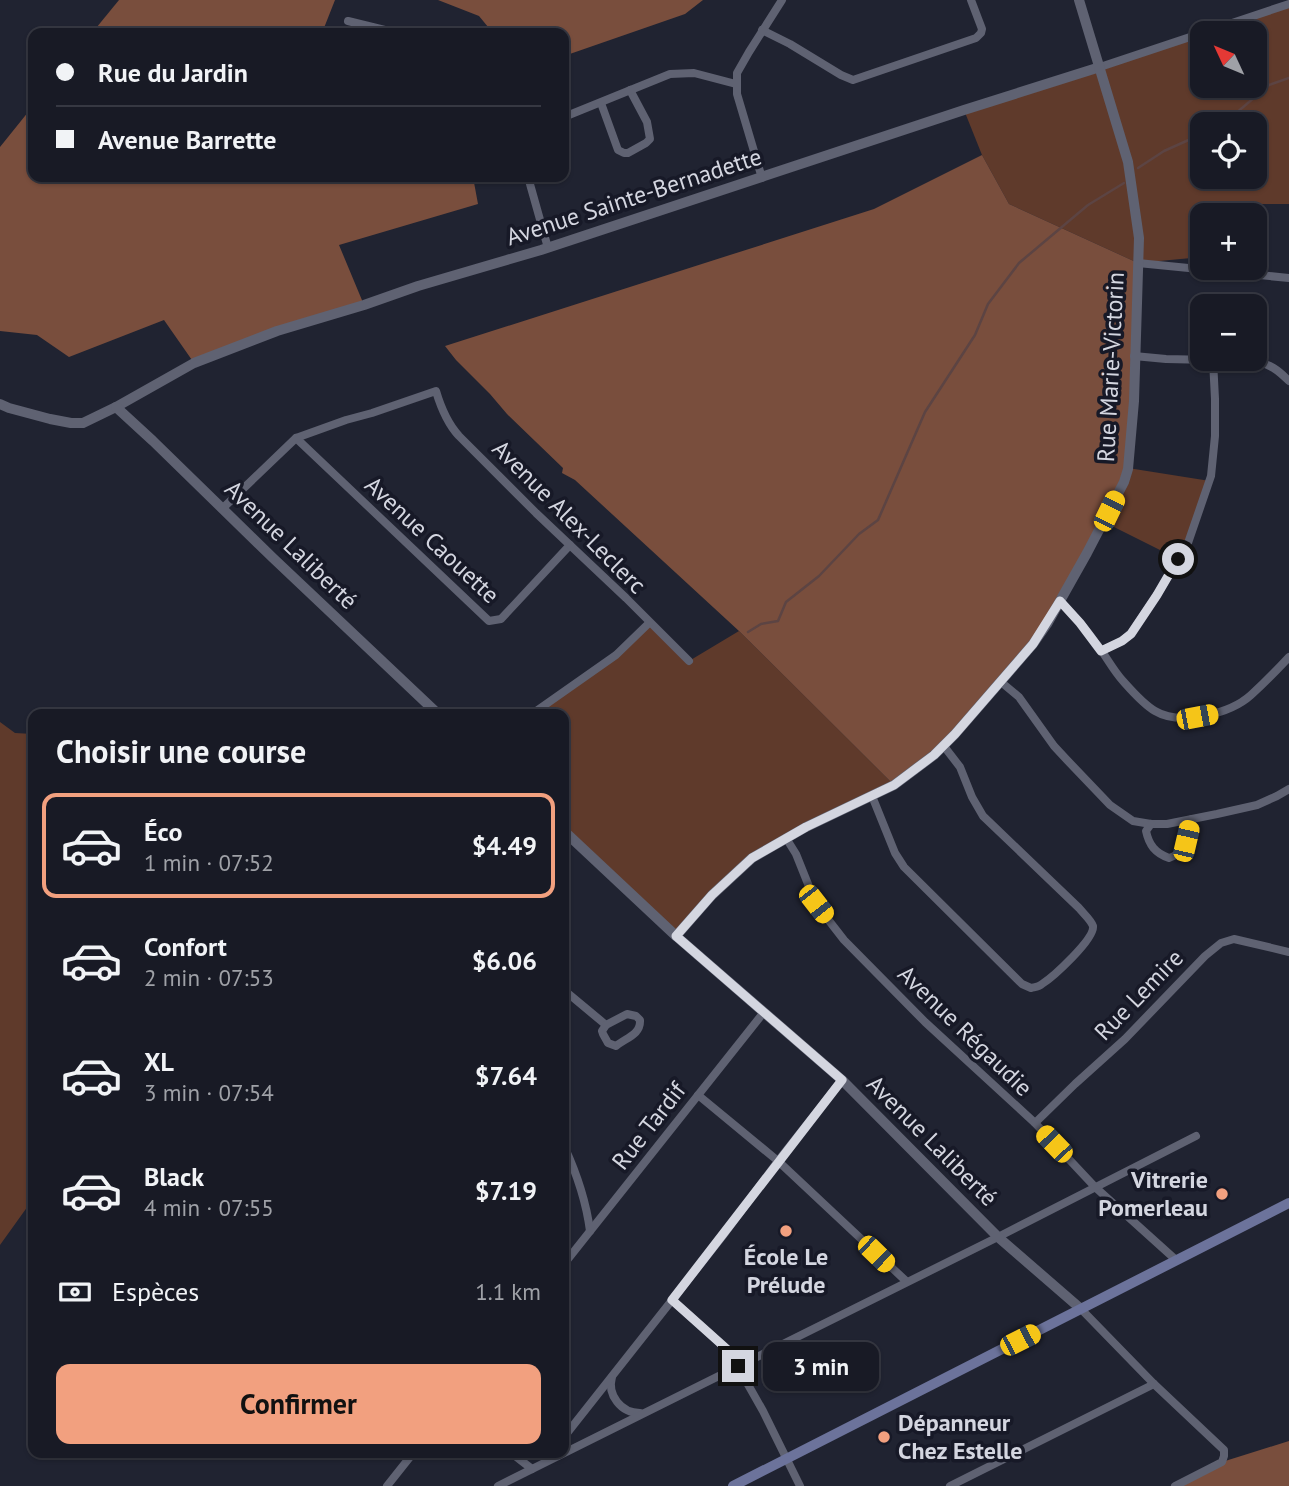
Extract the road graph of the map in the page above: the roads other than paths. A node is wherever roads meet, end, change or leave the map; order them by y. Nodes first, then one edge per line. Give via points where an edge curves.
1 (782, 0) edge
2 (971, 0) edge
3 (1079, 0) edge
4 (1289, 4) edge
5 (348, 21) dead end
6 (377, 28) edge
7 (762, 30) junction
8 (1100, 67) junction
9 (736, 84) junction
10 (630, 90) junction
11 (601, 103) junction
12 (569, 115) edge
13 (762, 178) junction
14 (529, 182) edge
15 (548, 248) junction
16 (1138, 263) junction
17 (1289, 278) edge
18 (1134, 356) junction
19 (1190, 360) edge
20 (1267, 364) edge
21 (1214, 371) edge
22 (1289, 381) edge
23 (0, 404) edge
24 (116, 407) junction
25 (296, 438) junction
26 (222, 509) junction
27 (570, 545) junction
28 (1060, 601) junction
29 (649, 622) junction
30 (1101, 651) junction
31 (1289, 657) edge
32 (690, 661) dead end
33 (1001, 682) junction
34 (433, 709) edge
35 (539, 709) edge
36 (943, 745) junction
37 (1289, 789) edge
38 (872, 796) junction
39 (1192, 818) junction
40 (1151, 824) junction
41 (569, 836) edge
42 (786, 838) junction
43 (676, 936) junction
44 (1289, 952) edge
45 (569, 994) edge
46 (764, 1012) junction
47 (606, 1025) junction
48 (842, 1080) junction
49 (698, 1095) junction
50 (1035, 1123) junction
51 (1196, 1136) dead end
52 (569, 1157) edge
53 (778, 1161) junction
54 (1095, 1187) junction
55 (1289, 1203) edge
56 (590, 1231) junction
57 (998, 1237) junction
58 (569, 1258) edge
59 (1176, 1260) junction
60 (906, 1281) junction
61 (672, 1300) junction
62 (1081, 1309) junction
63 (738, 1366) junction
64 (614, 1373) junction
65 (1154, 1384) junction
66 (643, 1413) junction
67 (569, 1431) edge
68 (569, 1451) edge
69 (409, 1458) edge
70 (518, 1458) edge
71 (547, 1458) edge
72 (555, 1458) edge
73 (787, 1459) junction
74 (543, 1464) junction
75 (533, 1469) junction
76 (388, 1485) edge
77 (498, 1486) edge
78 (733, 1486) edge
79 (800, 1486) edge
80 (950, 1486) edge
81 (1175, 1486) edge

1 - 7 street
2 - 7 street via 982,29 979,36 853,80
3 - 8 street, Rue Marie-Victorin
4 - 8 street, Avenue Sainte-Bernadette
5 - 6 street
7 - 9 street via 737,73
8 - 13 street, Avenue Sainte-Bernadette
8 - 16 street, Rue Marie-Victorin via 1128,162
9 - 10 street via 694,74 670,74
9 - 13 street
10 - 11 street
10 - 11 street via 647,122 650,139 628,153 618,150
11 - 12 street
13 - 15 street, Avenue Sainte-Bernadette
14 - 15 street
15 - 24 street, Avenue Sainte-Bernadette via 276,331 194,363
16 - 17 street
16 - 18 street, Rue Marie-Victorin
18 - 19 street
18 - 28 street, Rue Marie-Victorin via 1128,469
20 - 22 street
21 - 30 street via 1211,476 1188,543 1131,634
23 - 24 street, Avenue Sainte-Bernadette via 71,423 83,423
24 - 26 street, Avenue Laliberté
25 - 26 street
25 - 27 street, Avenue Alex-Leclerc via 436,391 454,430
25 - 27 street, Avenue Caouette via 489,621 501,619
26 - 34 street, Avenue Laliberté
27 - 29 street, Avenue Alex-Leclerc
28 - 30 street
28 - 33 street, Rue Marie-Victorin
29 - 32 street, Avenue Alex-Leclerc
29 - 35 street via 616,655
30 - 31 street via 1147,705 1183,718 1239,703
33 - 36 street, Rue Marie-Victorin
33 - 40 street via 1019,697 1054,746 1110,805 1128,819
36 - 38 street, Rue Marie-Victorin via 894,785
36 - 38 street via 960,767 983,816 1092,924 1086,942 1041,985 1031,988 1022,984 904,867
37 - 39 street via 1257,805
38 - 42 street, Rue Marie-Victorin
39 - 40 street
39 - 40 street via 1183,850 1170,858 1151,847 1146,831
41 - 43 street, Avenue Laliberté
42 - 43 street, Rue Marie-Victorin via 736,872
42 - 50 street, Avenue Régaudie via 816,904 844,940
43 - 46 street, Avenue Laliberté
44 - 50 street, Rue Lemire via 1234,939 1221,943
45 - 47 street
46 - 48 street, Avenue Laliberté
46 - 49 street, Rue Tardif
47 - 47 street via 627,1013 636,1016 641,1025 616,1046 603,1034
48 - 53 street
48 - 57 street, Avenue Laliberté
49 - 53 street
49 - 56 street, Rue Tardif
50 - 54 street, Avenue Régaudie
51 - 54 street
52 - 56 street
53 - 60 street
53 - 61 street
54 - 57 street
54 - 59 street, Avenue Régaudie
55 - 59 main road
56 - 58 street, Rue Tardif
57 - 60 street
57 - 62 street, Avenue Laliberté
59 - 62 main road
60 - 63 street
61 - 63 street via 729,1351
61 - 64 street
62 - 65 street, Avenue Laliberté
62 - 73 main road
63 - 66 street
63 - 73 street
64 - 66 street via 610,1388 615,1398 622,1407
64 - 67 street
65 - 80 street
65 - 81 street, Avenue Laliberté via 1224,1450 1222,1462
66 - 68 street
69 - 76 street
70 - 75 street
71 - 74 street
72 - 74 street
73 - 78 main road
73 - 79 street
74 - 75 street
75 - 77 street

